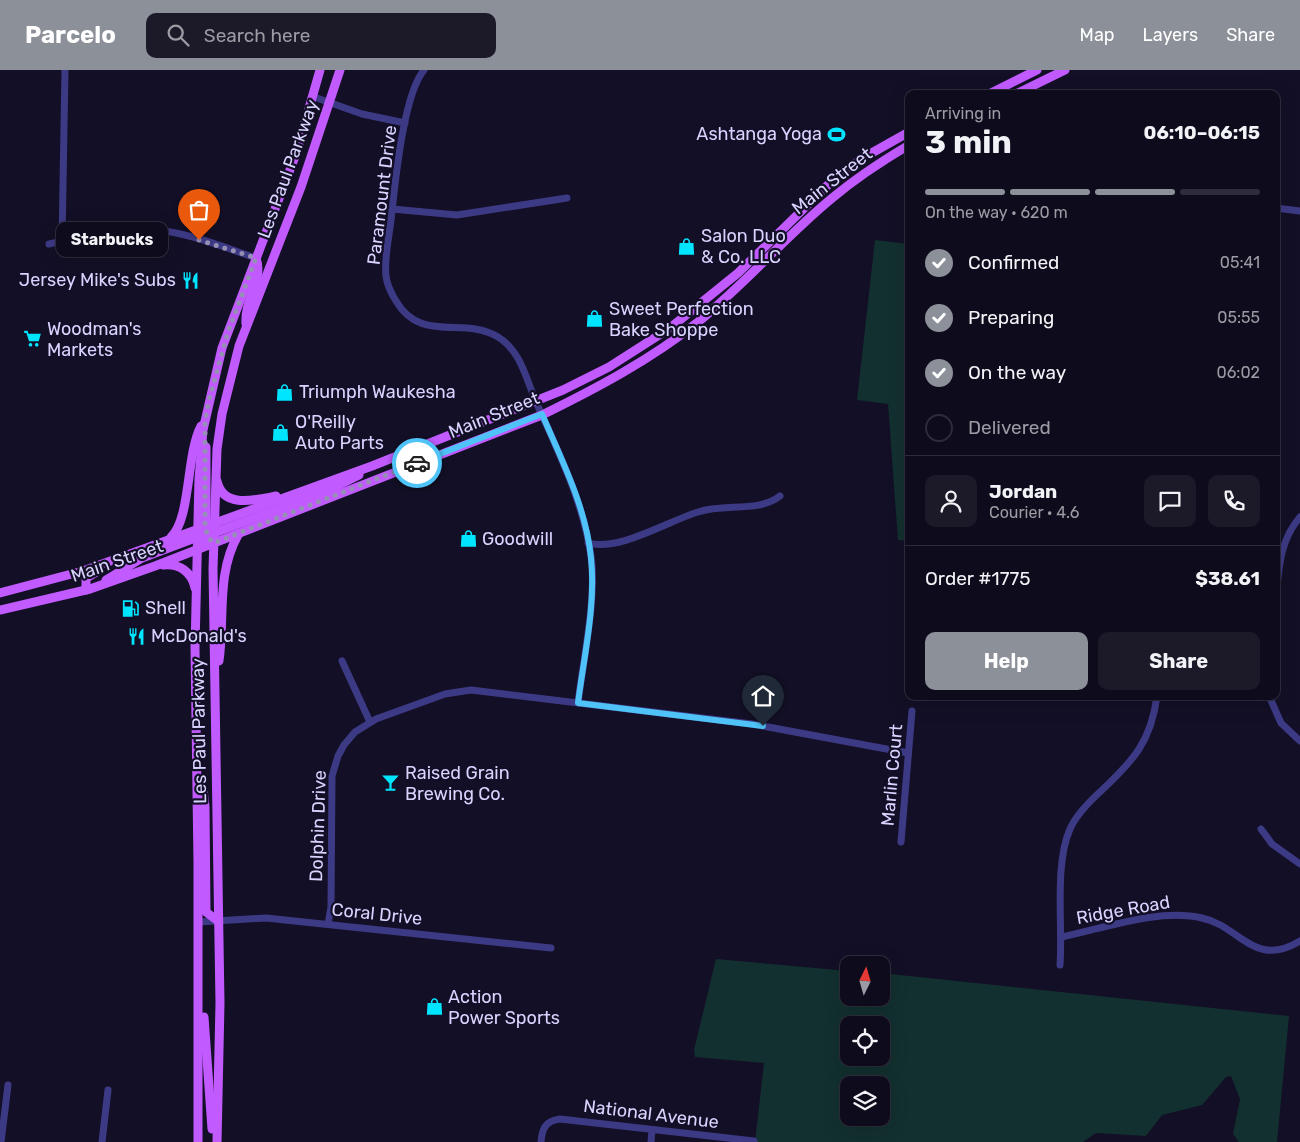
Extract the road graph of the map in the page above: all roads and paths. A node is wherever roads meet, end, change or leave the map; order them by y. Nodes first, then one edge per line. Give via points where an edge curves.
1 (65, 70) edge
2 (320, 70) edge
3 (335, 70) edge
4 (340, 70) edge
5 (424, 70) edge
6 (1037, 70) edge
7 (1065, 70) edge
8 (336, 83) junction
9 (1006, 90) edge
10 (1024, 90) edge
11 (314, 97) junction
12 (330, 104) junction
13 (406, 123) junction
14 (905, 134) edge
15 (905, 147) edge
16 (861, 159) junction
17 (869, 169) junction
18 (287, 178) junction
19 (815, 196) junction
20 (567, 198) dead end
21 (824, 205) junction
22 (392, 208) junction
23 (1280, 208) edge
24 (1300, 211) edge
25 (798, 212) junction
26 (806, 221) junction
27 (62, 242) junction
28 (49, 244) dead end
29 (256, 258) junction
30 (272, 261) junction
31 (247, 326) junction
32 (644, 345) junction
33 (612, 378) junction
34 (536, 403) junction
35 (542, 414) junction
36 (205, 419) junction
37 (386, 461) junction
38 (215, 471) junction
39 (294, 494) junction
40 (780, 496) dead end
41 (1300, 517) edge
42 (207, 533) junction
43 (238, 535) junction
44 (166, 540) junction
45 (588, 543) junction
46 (198, 549) junction
47 (138, 551) junction
48 (1280, 563) edge
49 (155, 566) junction
50 (61, 577) junction
51 (96, 587) junction
52 (86, 590) junction
53 (0, 593) edge
54 (196, 593) junction
55 (0, 610) edge
56 (342, 661) dead end
57 (215, 691) junction
58 (1156, 700) edge
59 (1271, 700) edge
60 (578, 703) junction
61 (912, 710) dead end
62 (370, 722) junction
63 (1300, 741) edge
64 (198, 750) junction
65 (908, 753) junction
66 (1260, 830) dead end
67 (901, 842) dead end
68 (1300, 864) edge
69 (218, 921) junction
70 (199, 922) junction
71 (328, 924) junction
72 (1062, 937) junction
73 (1300, 941) edge
74 (551, 948) dead end
75 (1060, 965) dead end
76 (199, 996) junction
77 (8, 1085) dead end
78 (108, 1090) dead end
79 (652, 1130) junction
80 (754, 1141) dead end
81 (1, 1142) edge
82 (102, 1142) edge
83 (198, 1142) edge
84 (213, 1142) edge
85 (217, 1142) edge
86 (540, 1142) edge
87 (651, 1142) edge

1 - 27 street
2 - 11 main road, Les Paul Parkway
3 - 8 main road
4 - 8 main road, Les Paul Parkway
5 - 13 street, Paramount Drive via 412,91
6 - 9 main road
7 - 10 main road
8 - 12 main road, Les Paul Parkway
11 - 12 street
11 - 18 main road, Les Paul Parkway
12 - 13 street
12 - 30 main road, Les Paul Parkway
13 - 22 street, Paramount Drive
14 - 16 main road, Main Street
15 - 17 main road, Main Street
16 - 17 main road
16 - 19 main road, Main Street
17 - 21 main road, Main Street
18 - 29 main road, Les Paul Parkway
18 - 30 main road via 285,193 266,245
19 - 21 main road
19 - 25 main road, Main Street
20 - 22 street via 457,215
21 - 26 main road, Main Street
22 - 34 street, Paramount Drive via 386,277 397,304 425,325 480,330 500,338 511,348 524,369
23 - 24 street
25 - 26 main road
25 - 32 main road, Main Street via 738,273
26 - 33 main road, Main Street via 699,321 667,345
27 - 28 street
27 - 29 street via 135,229 159,230
29 - 31 main road via 259,273 245,310
29 - 36 main road, Les Paul Parkway via 222,348
30 - 31 main road, Les Paul Parkway
31 - 38 main road, Les Paul Parkway via 229,382
32 - 33 main road via 636,356 613,370
32 - 34 main road, Main Street via 609,367
33 - 35 main road, Main Street
34 - 35 street, Paramount Drive
34 - 37 main road, Main Street
35 - 43 main road, Main Street
35 - 45 street, Paramount Drive via 573,486
36 - 42 main road, Les Paul Parkway via 200,461
36 - 44 main road via 195,439 180,526
37 - 39 main road, Main Street
37 - 42 main road via 327,491
38 - 39 main road via 220,490 230,500
38 - 42 main road, Les Paul Parkway
39 - 42 main road, Main Street
40 - 45 street via 767,504 700,511 607,544
41 - 48 street via 1282,546
42 - 43 main road, Main Street
42 - 44 main road, Main Street
42 - 46 main road, Les Paul Parkway
42 - 46 main road, Main Street
42 - 51 main road via 142,558
42 - 57 main road, Les Paul Parkway
43 - 57 main road via 228,557 223,582 221,648
44 - 47 main road, Main Street
45 - 60 street, Paramount Drive via 592,580
46 - 49 main road, Main Street
46 - 54 main road, Les Paul Parkway
47 - 50 main road, Main Street
47 - 52 main road via 88,576 84,583
49 - 51 main road, Main Street
49 - 54 main road via 173,565 184,569 191,576
50 - 52 main road via 79,582
50 - 53 main road, Main Street
51 - 52 main road, Main Street
52 - 55 main road, Main Street
54 - 64 main road, Les Paul Parkway
56 - 62 street
57 - 69 main road, Les Paul Parkway
58 - 72 street via 1152,724 1138,753 1080,812 1069,830 1063,850
59 - 63 street via 1281,723
60 - 62 street, Dolphin Drive via 459,691
60 - 65 street, Dolphin Drive via 752,724
61 - 65 street, Marlin Court
62 - 71 street, Dolphin Drive via 344,745 332,776 331,907
64 - 69 main road via 205,807 206,912
64 - 70 main road, Les Paul Parkway
65 - 67 street, Marlin Court
66 - 68 street via 1272,844
69 - 70 street, Coral Drive
69 - 71 street, Coral Drive via 266,918
69 - 85 main road, Les Paul Parkway
70 - 76 main road, Les Paul Parkway
71 - 74 street, Coral Drive
72 - 73 street, Ridge Road via 1174,915 1214,922 1241,941 1258,948 1276,949
72 - 75 street
76 - 83 main road, Les Paul Parkway
76 - 84 main road via 204,1009
77 - 81 street
78 - 82 street
79 - 80 street, National Avenue
79 - 86 street, National Avenue via 560,1119 546,1124
79 - 87 street

